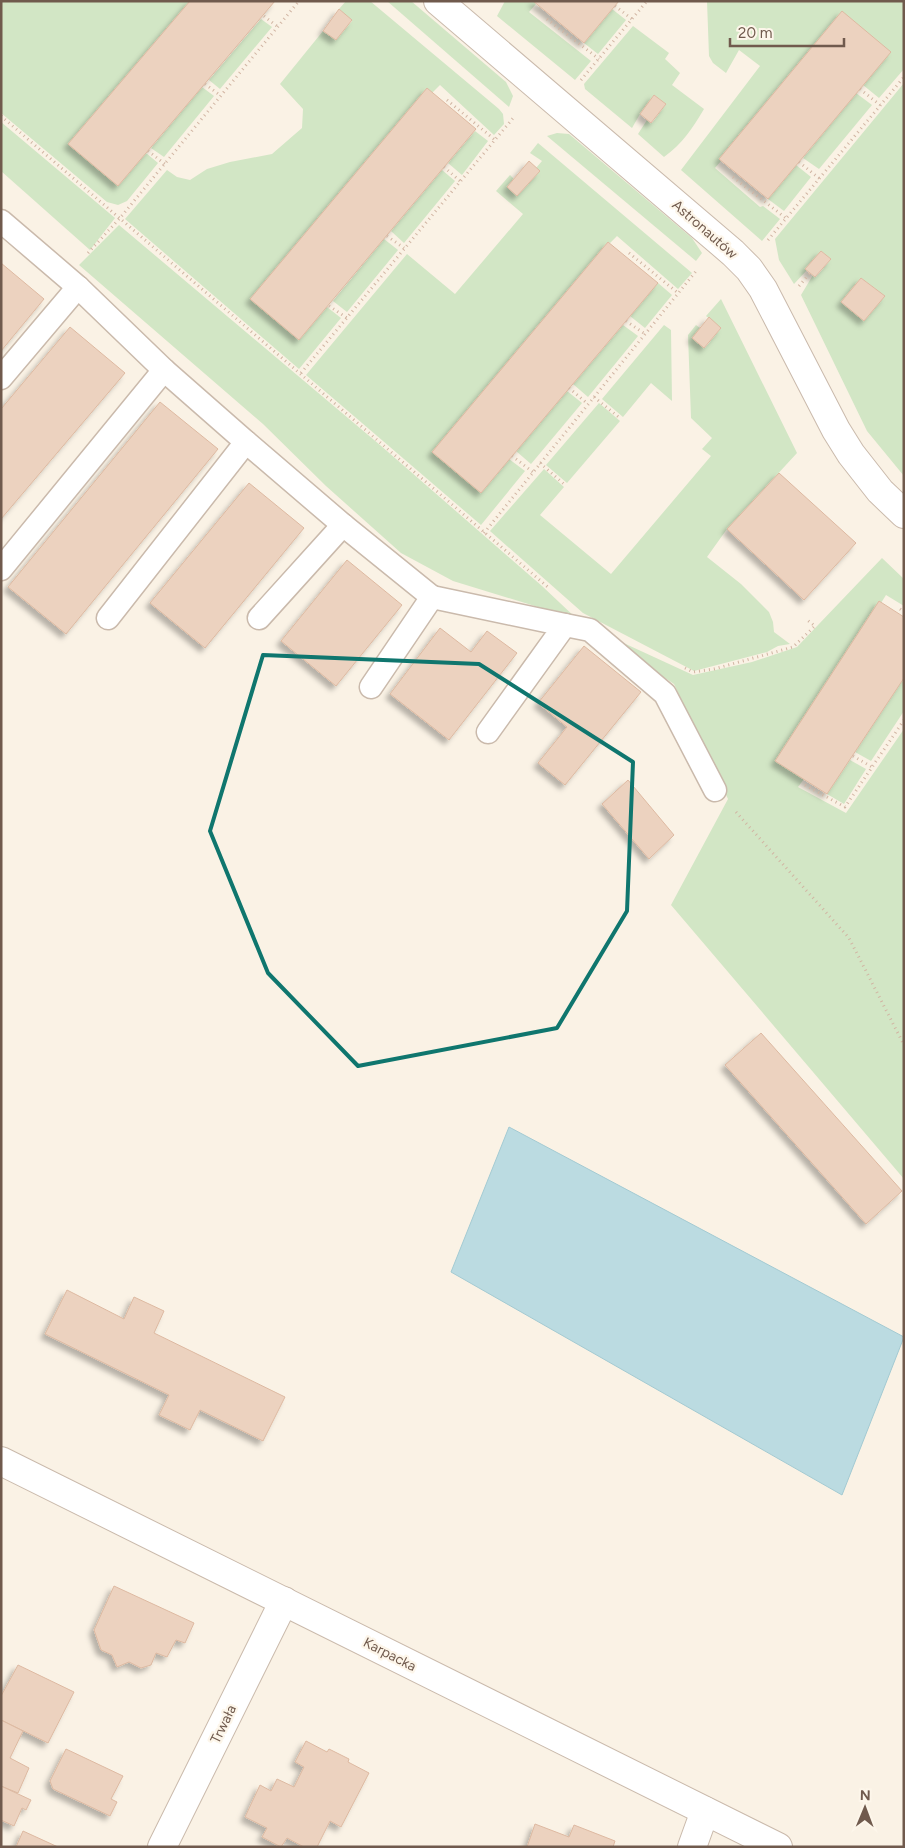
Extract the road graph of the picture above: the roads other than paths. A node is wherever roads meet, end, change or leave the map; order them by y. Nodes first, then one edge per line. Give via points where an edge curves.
1 (438, 1) edge
2 (1, 221) edge
3 (70, 280) junction
4 (164, 370) junction
5 (2, 374) edge
6 (246, 442) junction
7 (904, 514) edge
8 (342, 525) junction
9 (1, 569) edge
10 (432, 597) junction
11 (108, 618) dead end
12 (259, 618) dead end
13 (565, 625) junction
14 (371, 687) dead end
15 (488, 732) dead end
16 (715, 790) road end
17 (1, 1461) edge
18 (284, 1601) junction
19 (705, 1811) junction
20 (162, 1847) edge
21 (692, 1847) edge
22 (778, 1847) edge

1 - 7 street, Astronautów via 749,269 763,289 851,454 880,491
2 - 3 lane
3 - 4 lane
3 - 5 lane
4 - 6 lane
4 - 9 lane
6 - 8 lane
6 - 11 lane
8 - 10 lane
8 - 12 lane
10 - 13 lane
10 - 14 lane
13 - 15 lane
13 - 16 lane via 590,630 664,694
17 - 18 street, Karpacka
18 - 19 street, Karpacka
18 - 20 street, Trwała
19 - 21 street
19 - 22 street, Karpacka

